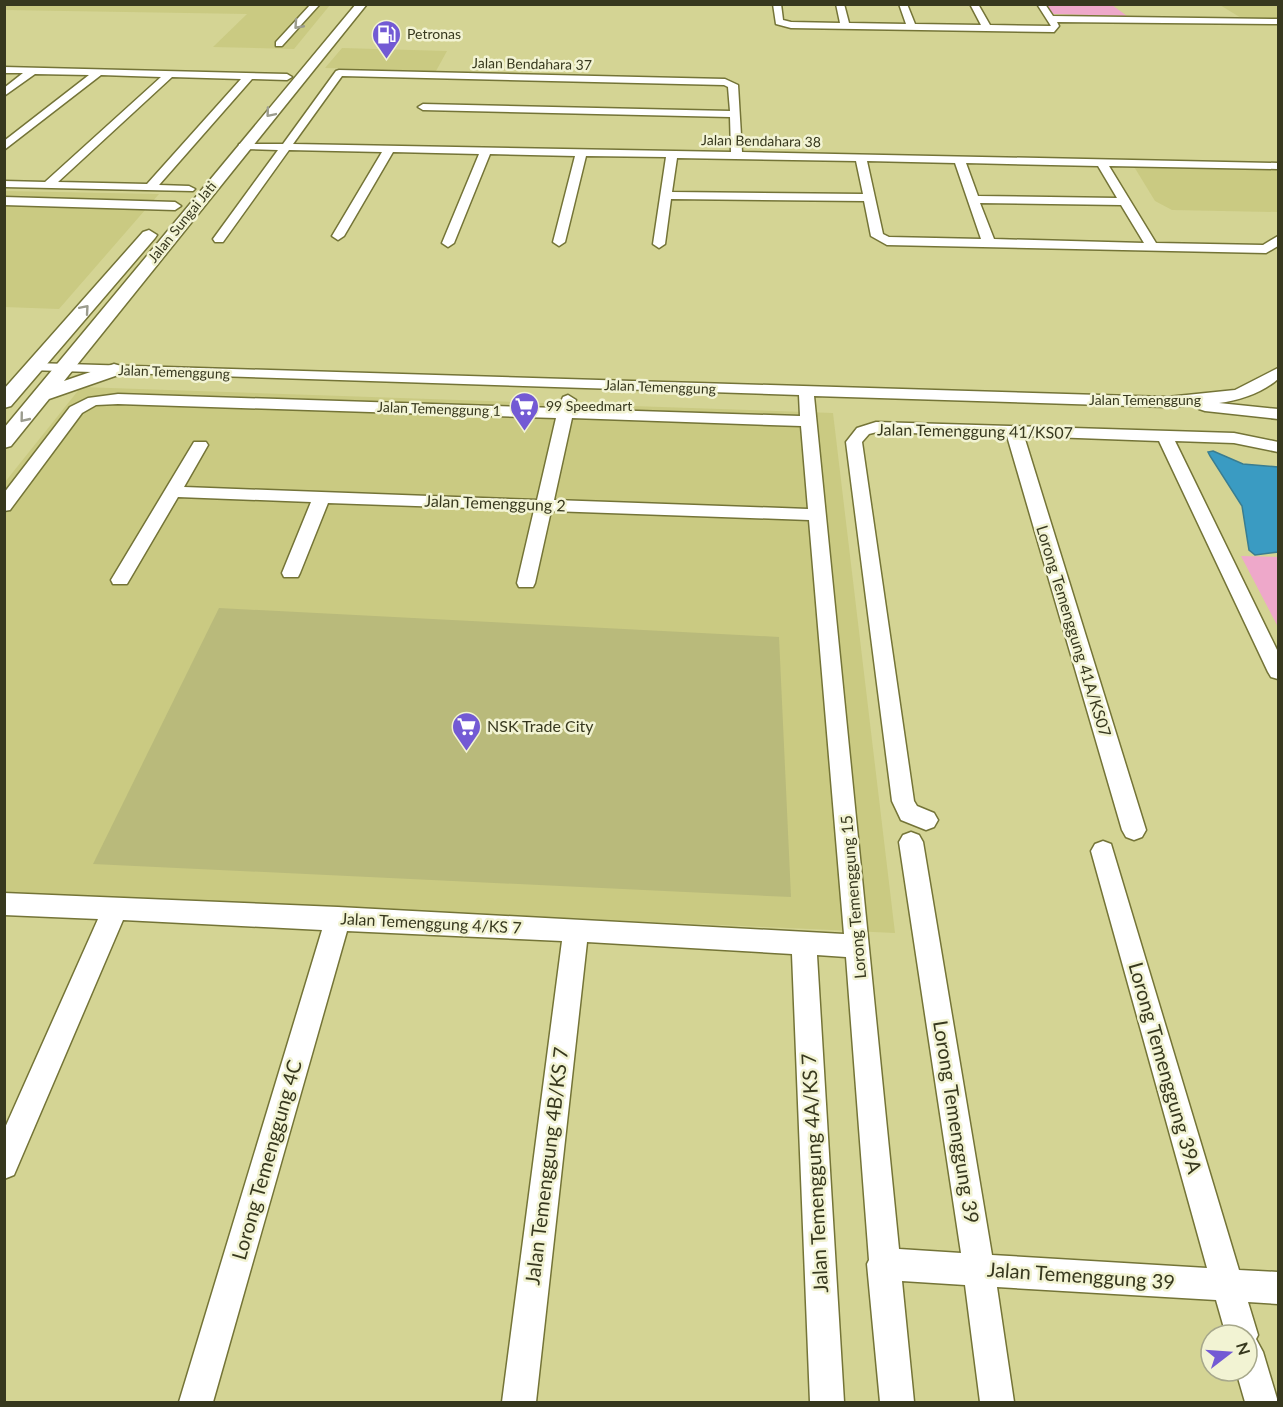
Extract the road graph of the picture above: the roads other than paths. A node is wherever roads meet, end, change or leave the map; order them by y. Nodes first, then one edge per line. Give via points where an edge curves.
1 (316, 4) edge
2 (347, 4) edge
3 (362, 4) edge
4 (777, 4) edge
5 (840, 4) edge
6 (903, 4) edge
7 (974, 4) edge
8 (1041, 4) edge
9 (1133, 10) dead end
10 (1208, 10) dead end
11 (1051, 19) junction
12 (1147, 20) junction
13 (1225, 22) junction
14 (1278, 22) edge
15 (845, 26) junction
16 (911, 26) junction
17 (986, 27) junction
18 (279, 44) dead end
19 (4, 70) edge
20 (32, 71) junction
21 (99, 72) junction
22 (170, 74) junction
23 (249, 76) junction
24 (287, 77) junction
25 (4, 93) edge
26 (423, 107) dead end
27 (733, 114) junction
28 (243, 146) junction
29 (4, 147) edge
30 (285, 147) junction
31 (389, 149) junction
32 (486, 151) junction
33 (581, 153) junction
34 (672, 154) junction
35 (737, 155) junction
36 (861, 158) junction
37 (959, 159) junction
38 (1101, 162) junction
39 (1278, 166) edge
40 (4, 184) edge
41 (48, 185) junction
42 (150, 188) junction
43 (189, 189) junction
44 (666, 195) junction
45 (869, 198) junction
46 (973, 199) junction
47 (4, 201) edge
48 (1126, 202) junction
49 (175, 206) junction
50 (338, 236) dead end
51 (219, 239) dead end
52 (1278, 240) edge
53 (560, 242) dead end
54 (448, 243) dead end
55 (989, 243) junction
56 (659, 244) dead end
57 (1152, 246) junction
58 (92, 334) junction
59 (34, 367) junction
60 (64, 368) junction
61 (114, 370) junction
62 (160, 372) junction
63 (1278, 372) edge
64 (571, 384) junction
65 (1261, 385) junction
66 (1278, 391) edge
67 (806, 392) junction
68 (43, 395) junction
69 (144, 395) junction
70 (4, 402) edge
71 (1182, 402) junction
72 (564, 413) junction
73 (1278, 414) edge
74 (809, 421) junction
75 (1014, 431) junction
76 (1165, 437) junction
77 (4, 442) edge
78 (200, 446) dead end
79 (1278, 447) edge
80 (173, 492) junction
81 (322, 497) junction
82 (544, 505) junction
83 (4, 506) edge
84 (818, 515) junction
85 (291, 573) dead end
86 (120, 580) dead end
87 (526, 583) dead end
88 (1278, 672) edge
89 (1134, 830) dead end
90 (918, 831) joint
91 (1102, 851) dead end
92 (4, 904) edge
93 (115, 909) junction
94 (338, 918) junction
95 (576, 930) junction
96 (804, 942) junction
97 (858, 946) junction
98 (4, 1165) edge
99 (883, 1264) junction
100 (980, 1270) junction
101 (1228, 1285) junction
102 (1278, 1288) edge
103 (1239, 1323) edge
104 (1256, 1383) edge
105 (196, 1402) edge
106 (519, 1402) edge
107 (827, 1402) edge
108 (897, 1402) edge
109 (997, 1402) edge
110 (1262, 1402) edge

1 -> 18 street
2 - 24 main road, Jalan Sungai Jati
3 -> 28 main road, Jalan Sungai Jati
4 - 15 street via 779,22
5 - 15 street
6 - 16 street
7 - 17 street
8 - 11 street
9 - 12 street
10 - 13 street
11 - 12 street
11 - 17 street via 1054,28
12 - 13 street
13 - 14 street
15 - 16 street
16 - 17 street
19 - 20 street
20 - 21 street
20 - 25 street
21 - 22 street
21 - 29 street
22 - 23 street
22 - 41 street
23 - 24 street
23 - 42 street
24 - 43 main road, Jalan Sungai Jati
26 - 27 street via 453,112
27 - 30 street, Jalan Bendahara 37 via 733,85 725,82 339,73
27 - 35 street via 737,119
28 - 30 street, Jalan Bendahara 38
28 - 58 main road, Jalan Sungai Jati
30 - 31 street, Jalan Bendahara 38
30 - 51 street
31 - 32 street, Jalan Bendahara 38
31 - 50 street
32 - 33 street, Jalan Bendahara 38
32 - 54 street
33 - 34 street, Jalan Bendahara 38
33 - 53 street
34 - 35 street, Jalan Bendahara 38
34 - 44 street
35 - 36 street, Jalan Bendahara 38
36 - 37 street, Jalan Bendahara 38
36 - 45 street
37 - 38 street, Jalan Bendahara 38
37 - 46 street
38 - 39 street, Jalan Bendahara 38
38 - 48 street
40 - 41 street
41 - 42 street
42 - 43 street
43 - 49 main road, Jalan Sungai Jati
44 - 45 street
44 - 56 street
45 - 55 street via 881,239
46 - 48 street
46 - 55 street
47 - 49 street
48 - 57 street
59 -> 49 main road, Jalan Sungai Jati
52 - 57 street via 1266,249
55 - 57 street
58 - 60 main road, Jalan Sungai Jati
58 - 61 main road via 95,355
59 - 60 street, Jalan Temenggung
59 - 70 main road, Jalan Sungai Jati
60 - 61 street, Jalan Temenggung
60 - 68 main road, Jalan Sungai Jati
61 - 62 street, Jalan Temenggung
61 - 68 main road
62 - 64 street, Jalan Temenggung
62 - 69 street
63 - 65 street, Jalan Temenggung
64 - 67 street, Jalan Temenggung
64 - 72 street
65 - 66 street
65 - 71 street, Jalan Temenggung via 1234,395
67 - 71 street, Jalan Temenggung
67 - 74 street, Lorong Temenggung 15
68 -> 77 main road, Jalan Sungai Jati
69 - 72 street, Jalan Temenggung 1
69 - 83 street, Jalan Temenggung 1 via 93,401 76,410
71 - 73 street
72 - 74 street, Jalan Temenggung 1
72 - 82 street
74 - 84 street, Lorong Temenggung 15
75 - 76 street, Jalan Temenggung 41/KS07
75 - 89 street, Lorong Temenggung 41A/KS07
75 - 90 street, Jalan Temenggung 41/KS07 via 876,427 863,431 854,442 903,801
76 - 79 street, Jalan Temenggung 41/KS07 via 1233,438
76 - 88 street
78 - 80 street
80 - 81 street, Jalan Temenggung 2
80 - 86 street
81 - 82 street, Jalan Temenggung 2
81 - 85 street
82 - 84 street, Jalan Temenggung 2
82 - 87 street
84 - 97 street, Lorong Temenggung 15
90 - 100 street, Lorong Temenggung 39
91 - 101 street, Lorong Temenggung 39A
92 - 93 street, Jalan Temenggung 4/KS 7
93 - 94 street, Jalan Temenggung 4/KS 7
93 - 98 street
94 - 95 street, Jalan Temenggung 4/KS 7
94 - 105 street, Lorong Temenggung 4C
95 - 96 street, Jalan Temenggung 4/KS 7
95 - 106 street, Jalan Temenggung 4B/KS 7
96 - 97 street, Jalan Temenggung 4/KS 7
96 - 107 street, Jalan Temenggung 4A/KS 7
97 - 99 street, Lorong Temenggung 15
99 - 100 street, Jalan Temenggung 39
99 - 108 street, Lorong Temenggung 15
100 - 101 street, Jalan Temenggung 39
100 - 109 street, Lorong Temenggung 39
101 - 102 street, Jalan Temenggung 39
101 - 103 street, Lorong Temenggung 39A
104 - 110 street

